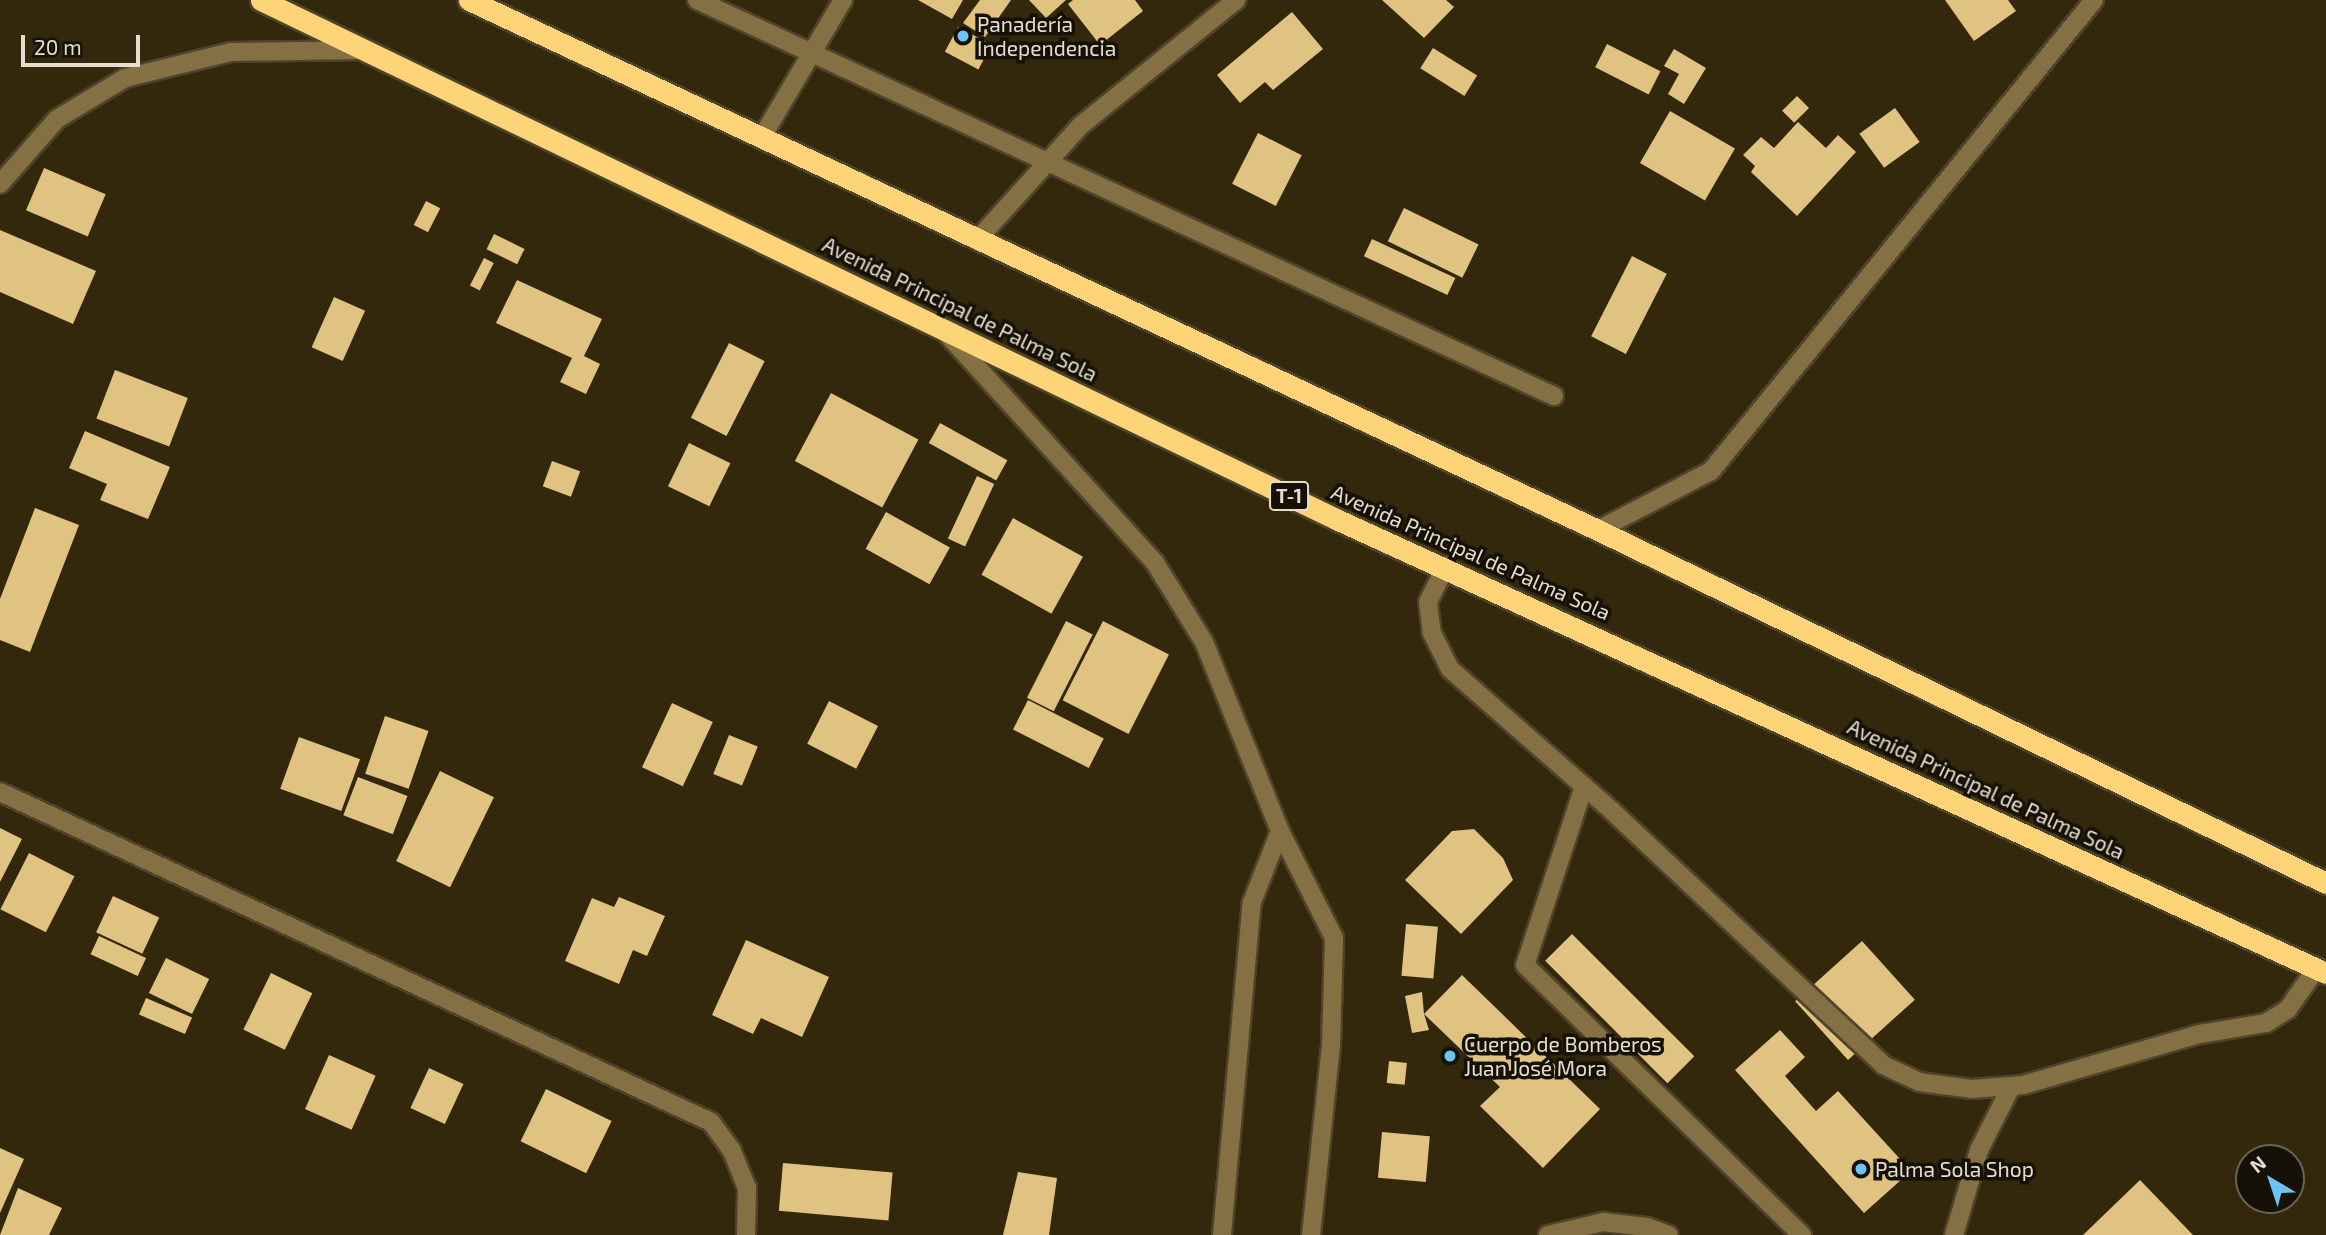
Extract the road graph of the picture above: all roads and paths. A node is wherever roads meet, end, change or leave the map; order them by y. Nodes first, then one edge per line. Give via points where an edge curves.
1 (261, 0) edge
2 (469, 0) edge
3 (697, 0) edge
4 (843, 0) edge
5 (1236, 0) edge
6 (2094, 0) edge
7 (367, 50) junction
8 (814, 55) junction
9 (762, 137) junction
10 (1046, 163) junction
11 (0, 184) edge
12 (978, 239) junction
13 (940, 326) junction
14 (1554, 396) dead end
15 (1598, 530) junction
16 (1446, 566) junction
17 (1584, 786) junction
18 (0, 792) edge
19 (1280, 831) junction
20 (2326, 883) edge
21 (2321, 971) edge
22 (2011, 1087) junction
23 (746, 1235) edge
24 (1222, 1235) edge
25 (1311, 1235) edge
26 (1548, 1235) edge
27 (1670, 1235) edge
28 (1802, 1235) edge
29 (1954, 1235) edge

1 - 7 highway, Avenida Principal de Palma Sola / T-1
2 - 9 highway
3 - 8 street
4 - 8 street
5 - 10 street via 1080,126
6 - 15 street via 1711,471
7 - 11 street via 232,52 125,78 57,119
7 - 13 highway, Avenida Principal de Palma Sola / T-1
8 - 9 street
8 - 10 street
9 - 12 highway
10 - 12 street
10 - 14 street
12 - 15 highway
13 - 16 highway, Avenida Principal de Palma Sola / T-1 via 1336,519
13 - 19 street via 1155,563 1204,642
15 - 20 highway
16 - 17 street via 1428,602 1439,652 1464,683
16 - 21 highway, Avenida Principal de Palma Sola / T-1
17 - 22 street via 1883,1065 1919,1082 1945,1087
17 - 28 street via 1525,965
18 - 23 street via 711,1122 732,1151 747,1188
19 - 24 street via 1252,902
19 - 25 street via 1334,937 1331,1045
21 - 22 street via 2288,1009 2266,1024 2200,1034
22 - 29 street via 1979,1150
26 - 27 street via 1603,1223 1647,1227

